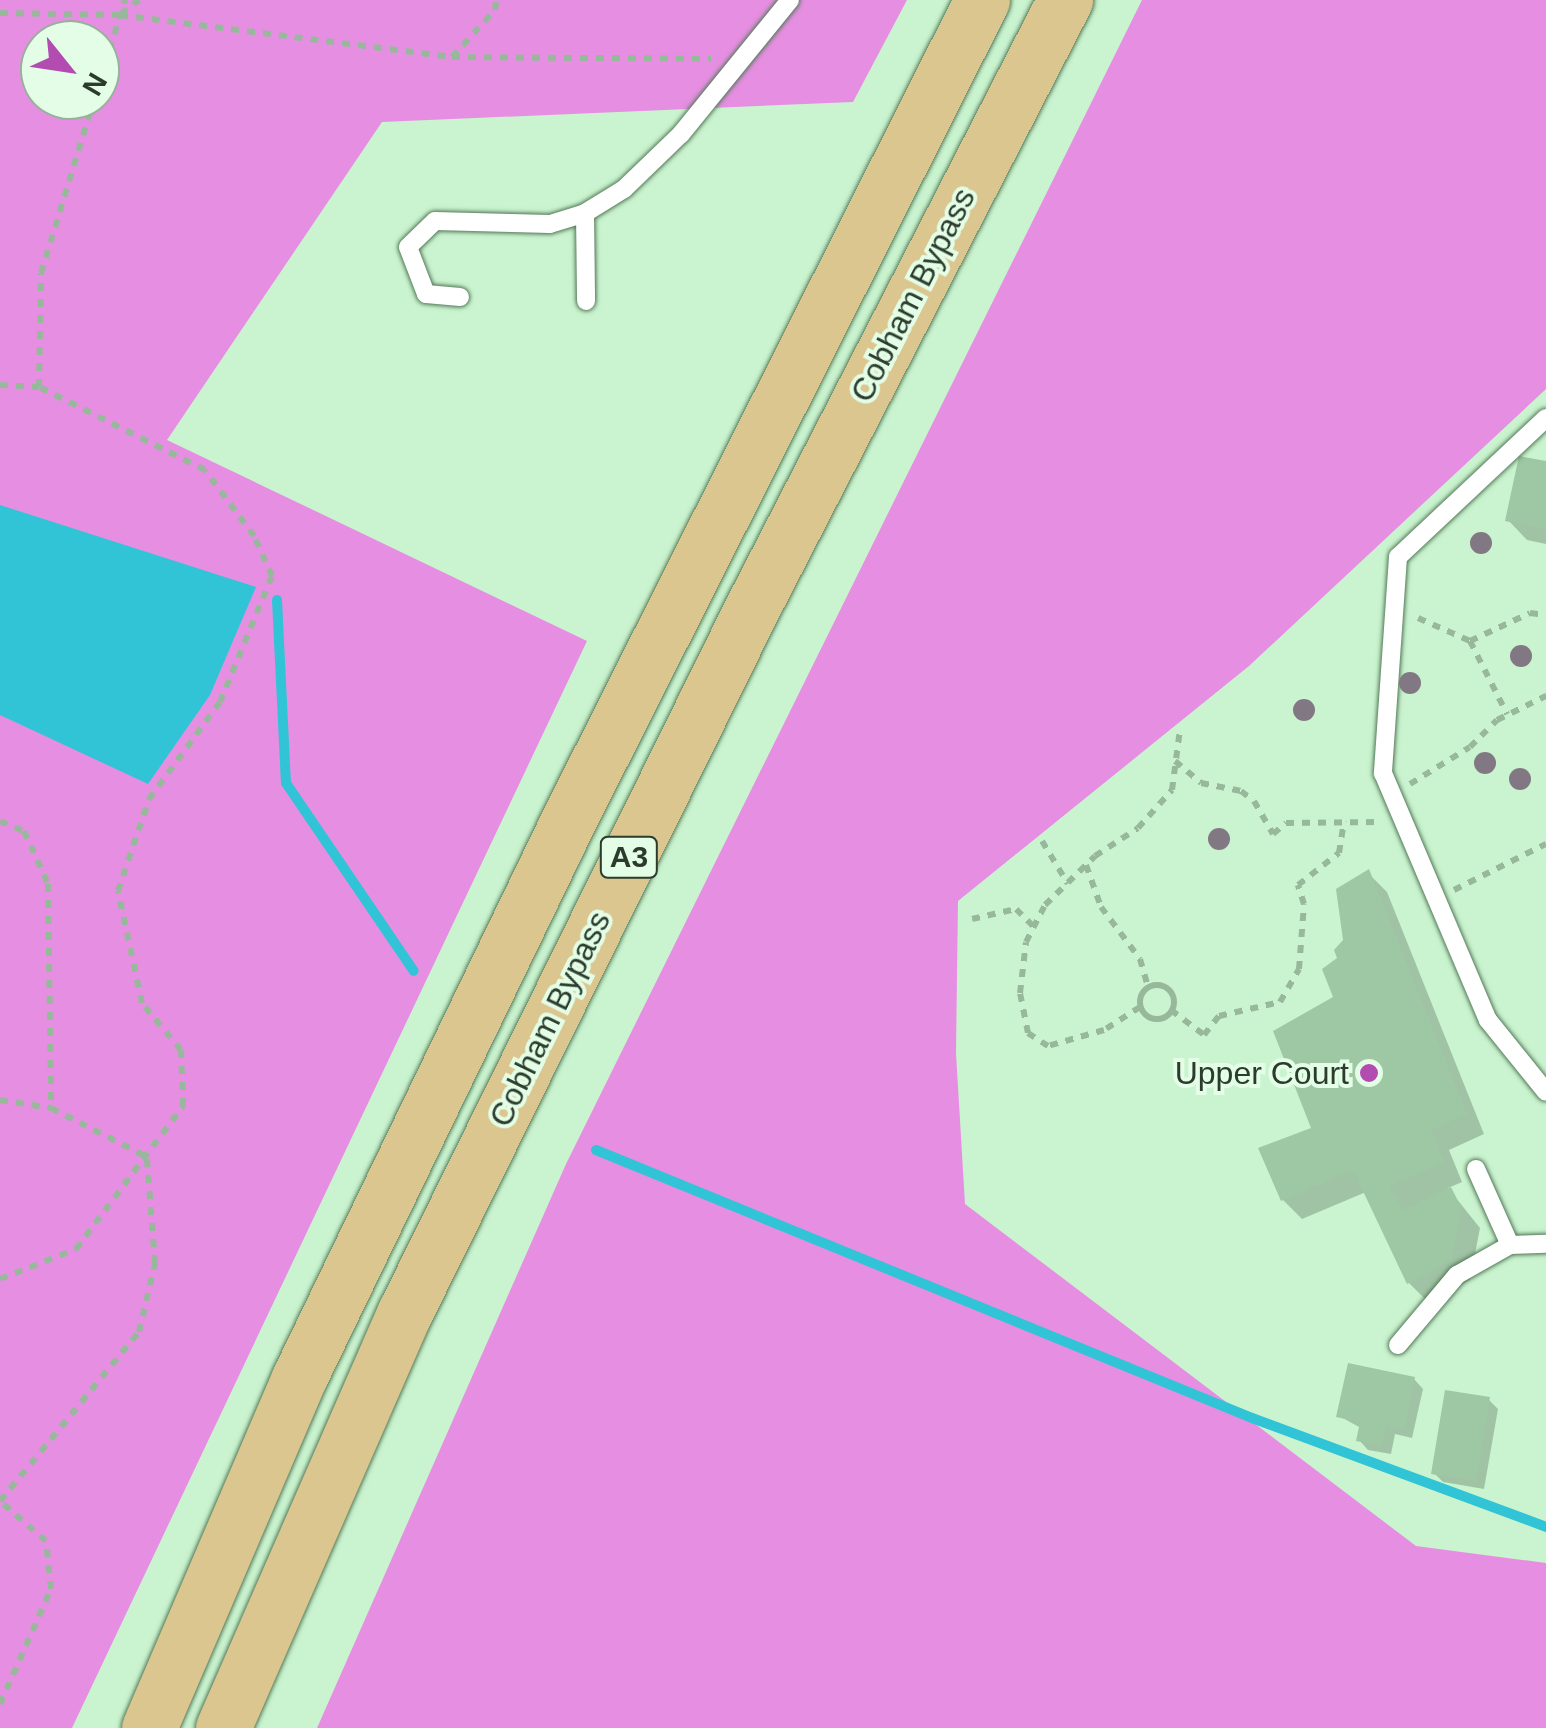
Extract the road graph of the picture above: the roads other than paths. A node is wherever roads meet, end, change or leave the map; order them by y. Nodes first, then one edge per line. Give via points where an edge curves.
1 (790, 0) edge
2 (982, 0) edge
3 (1065, 0) edge
4 (585, 214) junction
5 (460, 297) dead end
6 (586, 301) dead end
7 (1546, 418) edge
8 (1546, 1092) edge
9 (1476, 1169) dead end
10 (1546, 1244) edge
11 (1510, 1245) junction
12 (1398, 1345) dead end
13 (149, 1728) edge
14 (223, 1728) edge

1 - 4 lane via 680,134 624,189
2 - 13 highway, A3 via 570,817 316,1343
3 - 14 highway, Cobham Bypass / A3 via 749,614 405,1312
4 - 5 lane via 550,224 435,221 408,246 426,294
4 - 6 lane
7 - 8 lane via 1398,557 1383,773 1488,1020
9 - 11 lane
10 - 11 lane
11 - 12 lane via 1458,1275

